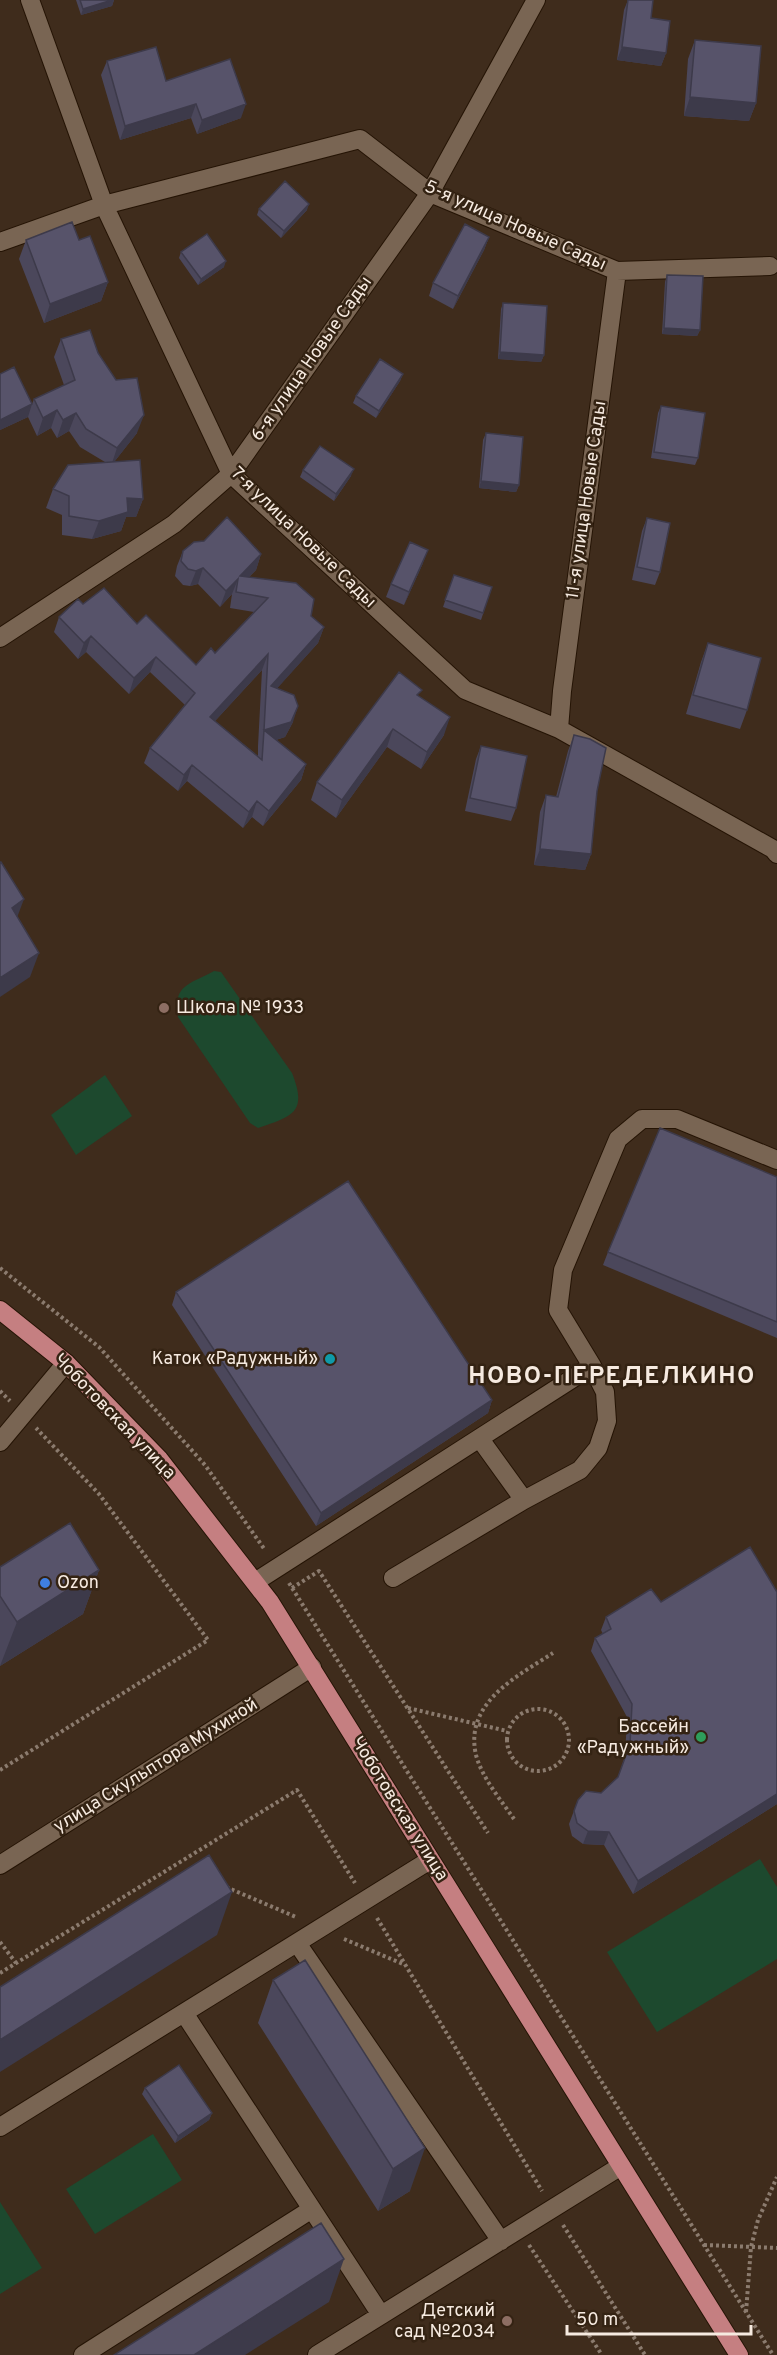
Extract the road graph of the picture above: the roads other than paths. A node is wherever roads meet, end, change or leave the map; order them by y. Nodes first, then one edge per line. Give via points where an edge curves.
1 (30, 0) edge
2 (536, 0) edge
3 (430, 193) junction
4 (104, 205) junction
5 (0, 242) edge
6 (770, 266) dead end
7 (617, 272) junction
8 (231, 474) junction
9 (0, 638) edge
10 (559, 729) junction
11 (777, 854) edge
12 (777, 1160) edge
13 (0, 1310) edge
14 (66, 1363) junction
15 (592, 1366) junction
16 (480, 1438) junction
17 (0, 1442) edge
18 (524, 1500) junction
19 (393, 1578) dead end
20 (255, 1582) junction
21 (312, 1667) junction
22 (430, 1860) junction
23 (0, 1865) edge
24 (297, 1943) junction
25 (184, 2013) junction
26 (0, 2127) edge
27 (621, 2166) junction
28 (312, 2209) junction
29 (501, 2241) junction
30 (381, 2315) junction
31 (83, 2355) edge
32 (317, 2355) edge
33 (739, 2355) edge

1 - 4 street, 7-я улица Новые Сады
2 - 3 street, 6-я улица Новые Сады
3 - 4 street, 5-я улица Новые Сады via 360,139
3 - 7 street, 5-я улица Новые Сады
3 - 8 street, 6-я улица Новые Сады
4 - 5 street, 5-я улица Новые Сады
4 - 8 street, 7-я улица Новые Сады
6 - 7 street, 5-я улица Новые Сады
7 - 10 street, 11-я улица Новые Сады
8 - 9 street, 6-я улица Новые Сады via 174,524
8 - 10 street, 7-я улица Новые Сады via 465,690
10 - 11 street, 7-я улица Новые Сады
12 - 15 street via 676,1119 642,1119 618,1139 563,1270 558,1310
13 - 14 main road, Чоботовская улица
14 - 17 street
14 - 20 main road, Чоботовская улица via 159,1459
15 - 16 street
15 - 18 street via 604,1392 607,1421 598,1448 580,1470
16 - 18 street
16 - 20 street
18 - 19 street
20 - 21 main road, Чоботовская улица
21 - 22 main road, Чоботовская улица
21 - 23 street, улица Скульптора Мухиной
22 - 24 street
22 - 27 main road, Чоботовская улица
24 - 25 street
24 - 29 street
25 - 26 street
25 - 28 street
27 - 29 street
27 - 33 main road, Чоботовская улица
28 - 30 street
28 - 31 street
29 - 30 street
30 - 32 street

